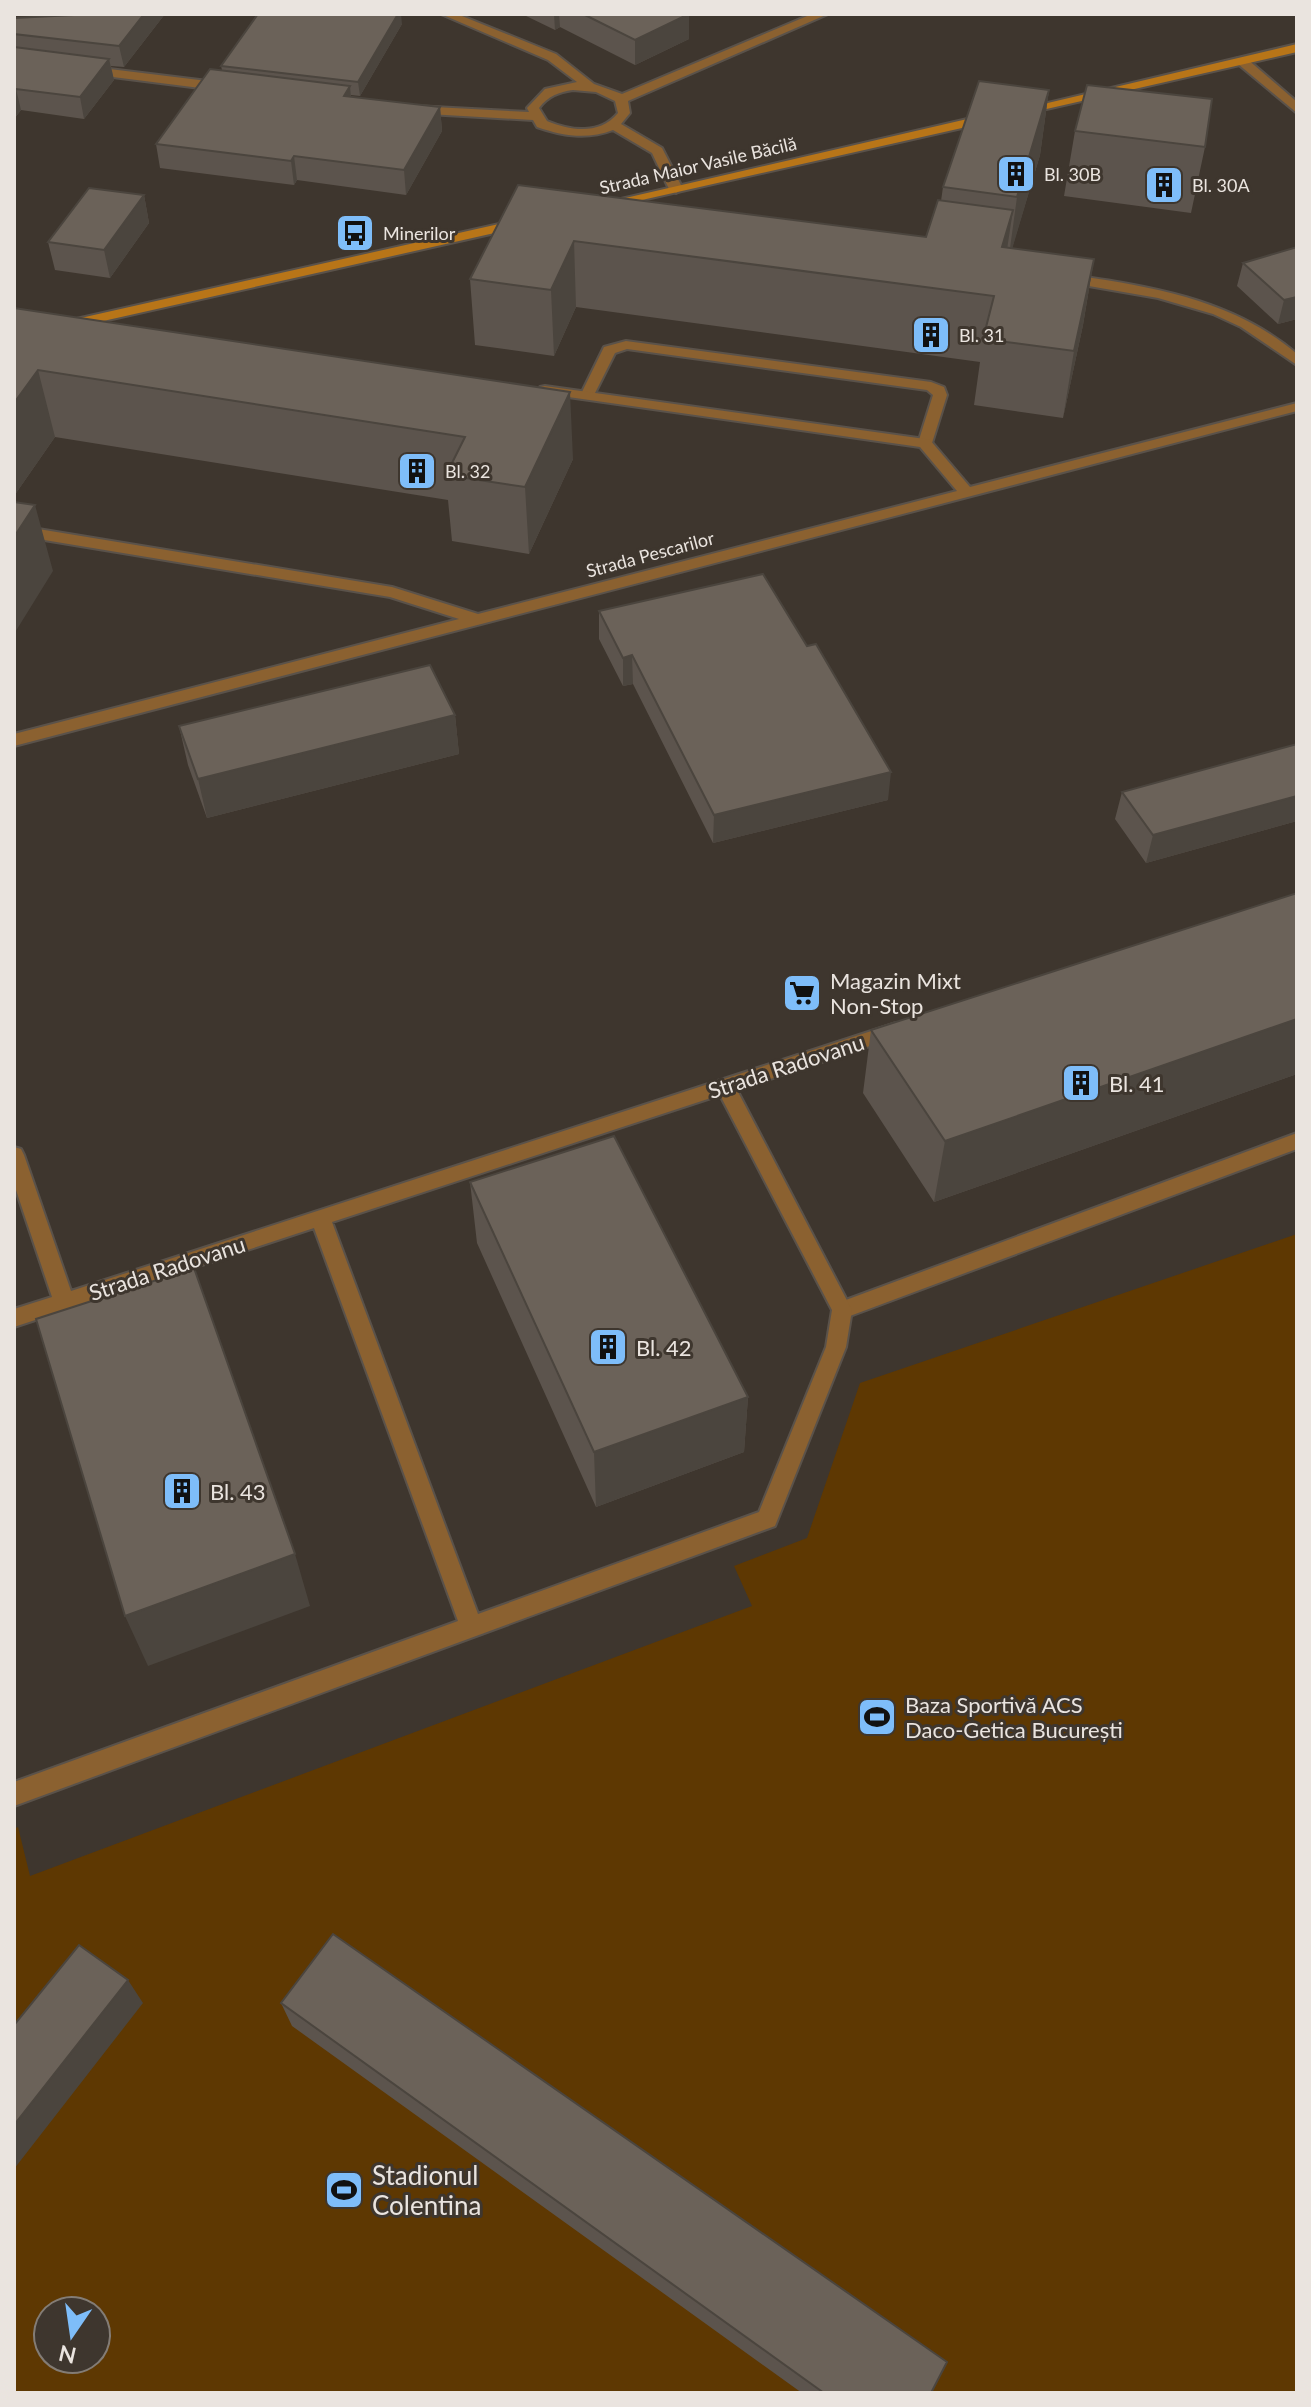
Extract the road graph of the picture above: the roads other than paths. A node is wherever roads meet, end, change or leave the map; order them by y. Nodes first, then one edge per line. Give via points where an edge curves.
1 (447, 14) edge
2 (822, 14) edge
3 (1297, 48) edge
4 (1242, 61) junction
5 (75, 69) edge
6 (589, 86) junction
7 (244, 89) edge
8 (621, 99) junction
9 (397, 108) edge
10 (1297, 109) edge
11 (535, 116) junction
12 (613, 125) junction
13 (676, 189) junction
14 (592, 210) joint
15 (619, 216) edge
16 (531, 221) edge
17 (1054, 276) edge
18 (78, 323) junction
19 (121, 329) edge
20 (14, 337) edge
21 (1297, 361) edge
22 (525, 387) edge
23 (587, 396) junction
24 (1297, 407) edge
25 (925, 443) junction
26 (966, 492) junction
27 (14, 530) edge
28 (479, 620) junction
29 (14, 740) edge
30 (921, 1022) edge
31 (725, 1086) junction
32 (1297, 1141) edge
33 (14, 1155) edge
34 (320, 1218) junction
35 (64, 1302) junction
36 (842, 1310) junction
37 (14, 1318) edge
38 (472, 1627) junction
39 (14, 1794) edge

1 - 6 street via 552,57
2 - 8 street
3 - 4 street, Strada Maior Vasile Băcilă
4 - 10 street
4 - 13 street, Strada Maior Vasile Băcilă
5 - 7 street
6 - 8 street
6 - 11 street via 545,94 533,108
8 - 12 street via 624,113
9 - 11 street
11 - 12 street via 542,124 569,132
12 - 13 street via 657,151
13 - 14 street, Strada Maior Vasile Băcilă
14 - 15 street
16 - 18 street
17 - 21 street via 1146,289 1206,306 1254,327
18 - 19 street
18 - 20 street
22 - 23 street
23 - 25 street
23 - 25 street via 609,350 626,345 931,386 940,395
24 - 26 street, Strada Pescarilor
25 - 26 street
26 - 28 street, Strada Pescarilor
27 - 28 street via 392,592
28 - 29 street, Strada Pescarilor
30 - 31 street, Strada Radovanu
31 - 34 street, Strada Radovanu
31 - 36 street
32 - 36 street
33 - 35 street
34 - 35 street, Strada Radovanu
34 - 38 street
35 - 37 street, Strada Radovanu
36 - 38 street via 836,1347 767,1519
38 - 39 street

